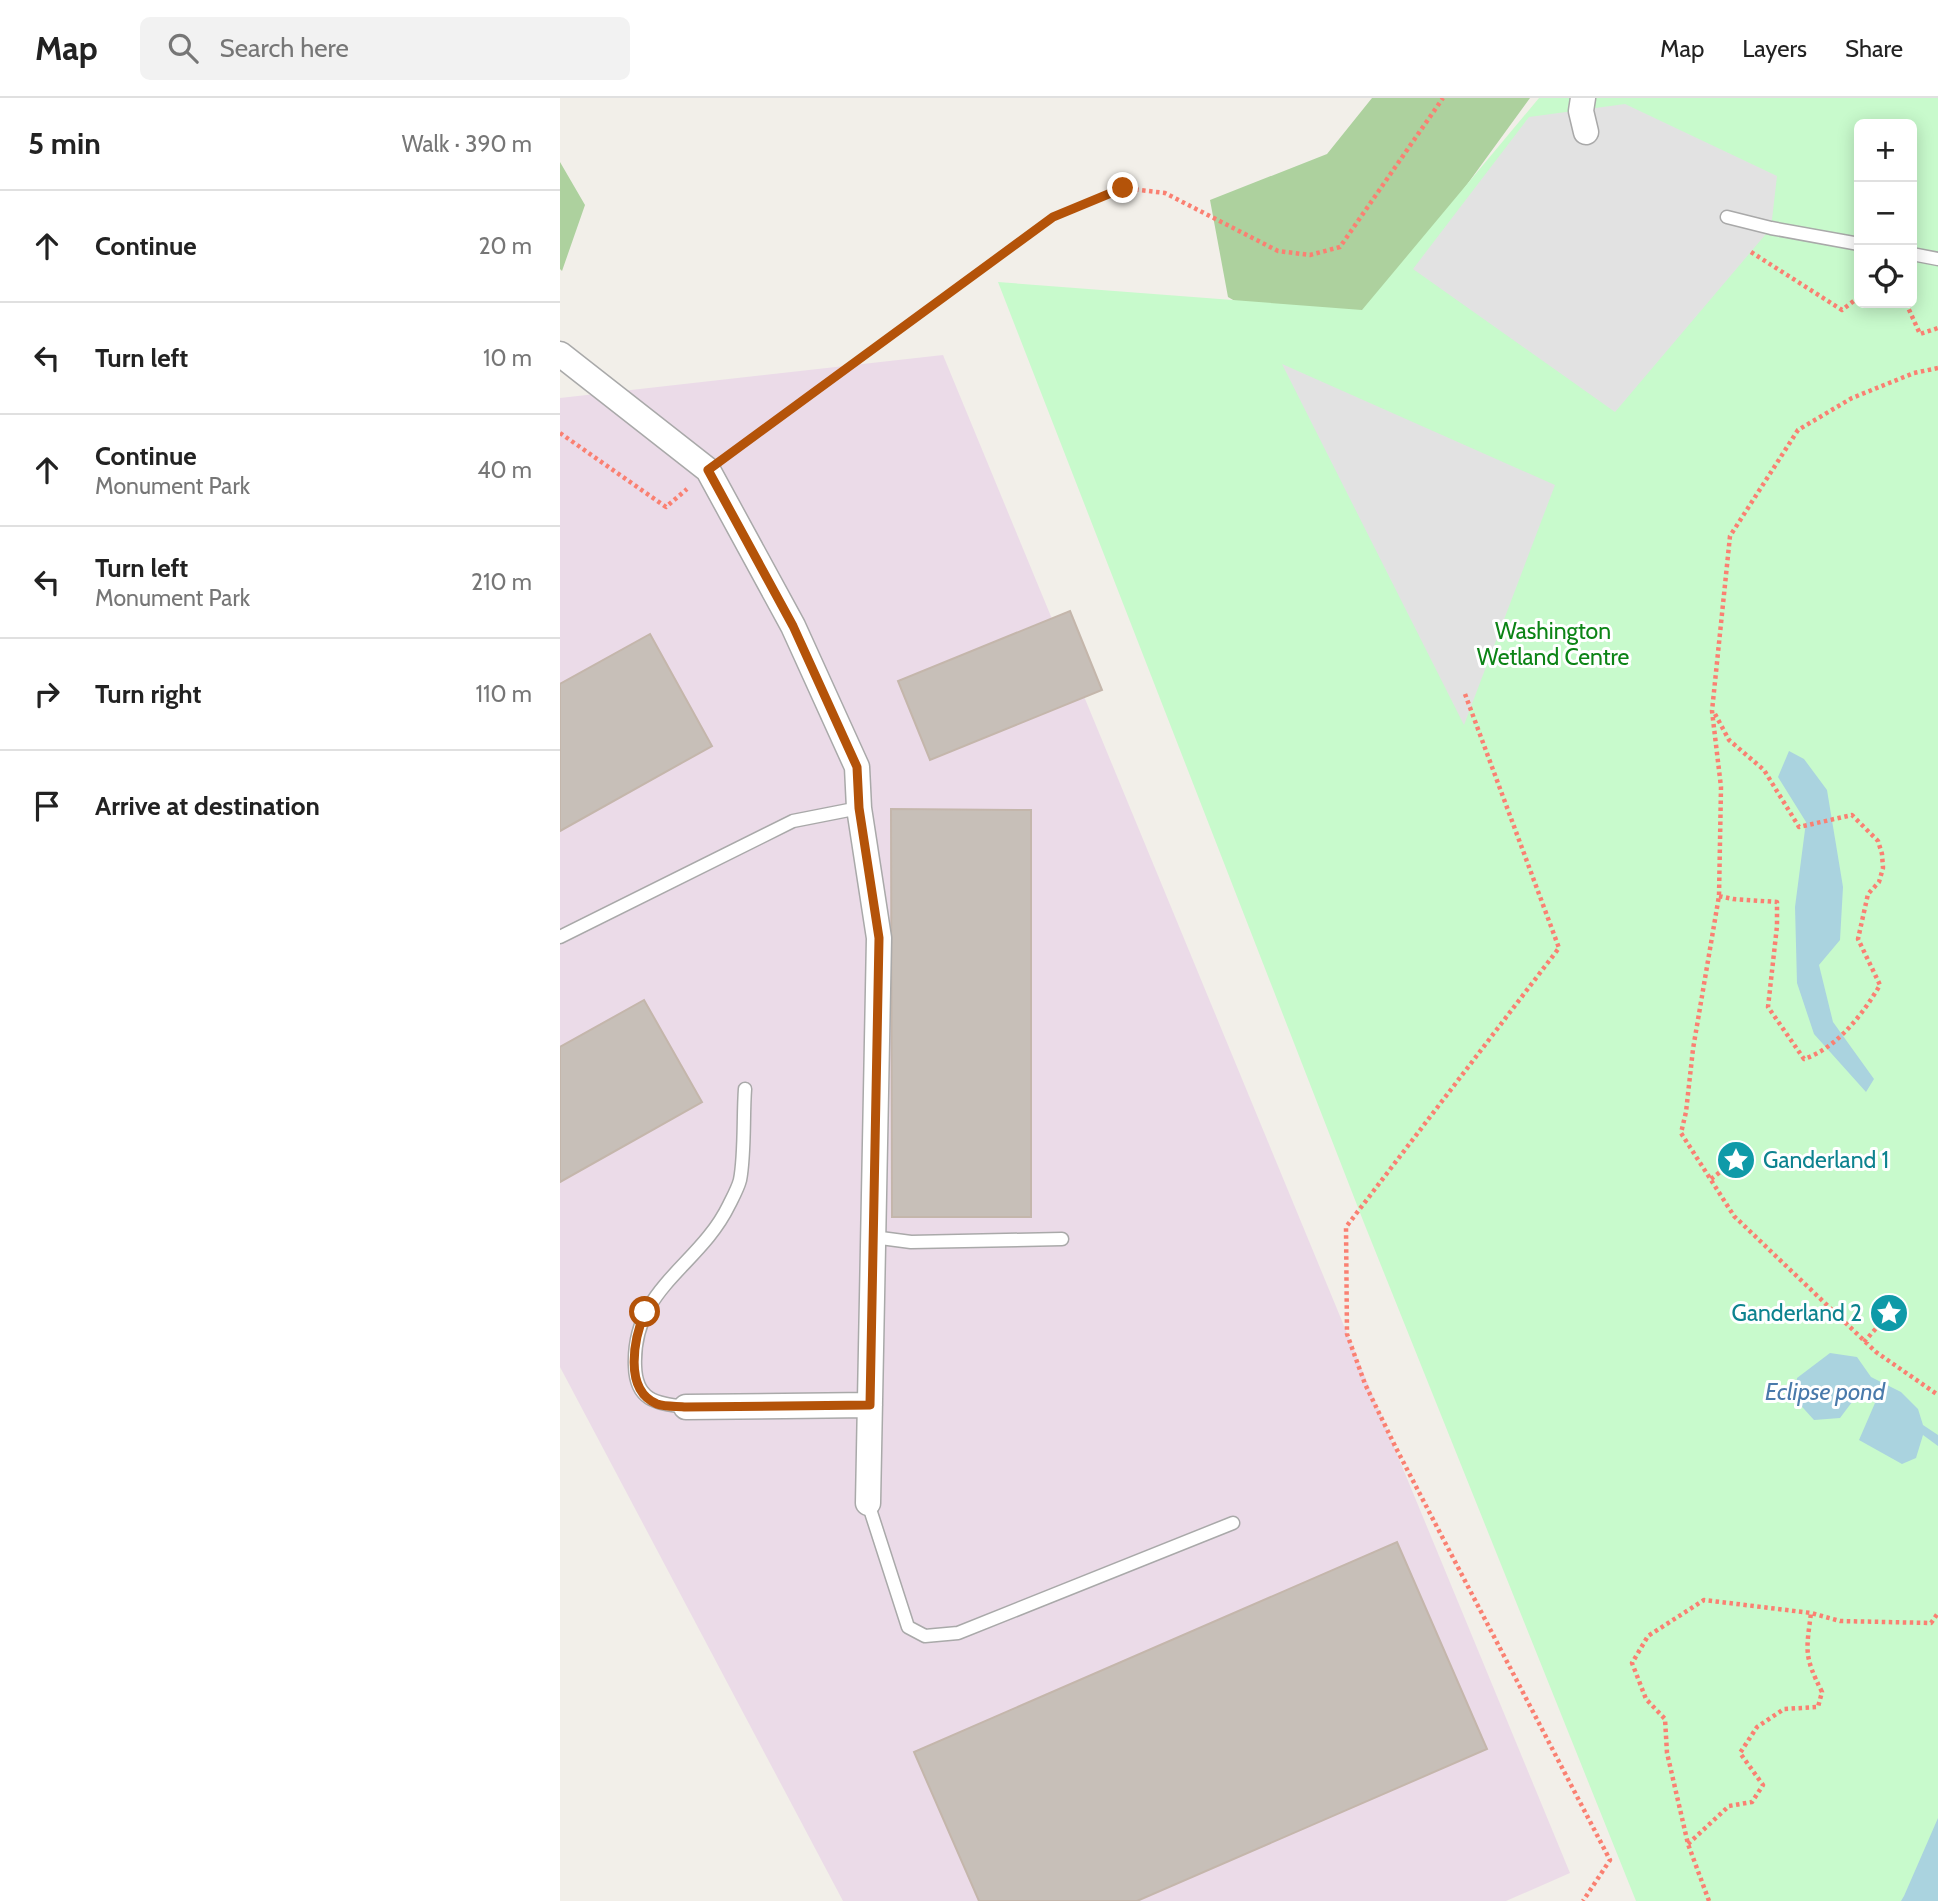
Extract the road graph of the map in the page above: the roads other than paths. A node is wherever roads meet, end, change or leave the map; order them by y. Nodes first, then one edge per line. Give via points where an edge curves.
1 (1583, 98) edge
2 (1586, 132) dead end
3 (1727, 217) dead end
4 (1854, 243) edge
5 (1917, 255) edge
6 (1938, 259) edge
7 (560, 354) edge
8 (859, 808) junction
9 (560, 937) edge
10 (745, 1089) dead end
11 (873, 1237) junction
12 (1062, 1239) dead end
13 (870, 1405) junction
14 (686, 1407) joint
15 (868, 1503) joint
16 (1233, 1523) dead end

1 - 2 street
3 - 4 lane
5 - 6 lane
7 - 8 street via 708,470 793,626 857,767
8 - 9 lane via 793,821
8 - 11 street via 879,938
10 - 14 lane via 740,1181 732,1199 638,1327 635,1364 642,1393 657,1404
11 - 12 lane via 911,1242
11 - 13 street
13 - 14 street
13 - 15 street
15 - 16 lane via 908,1627 925,1636 958,1633

